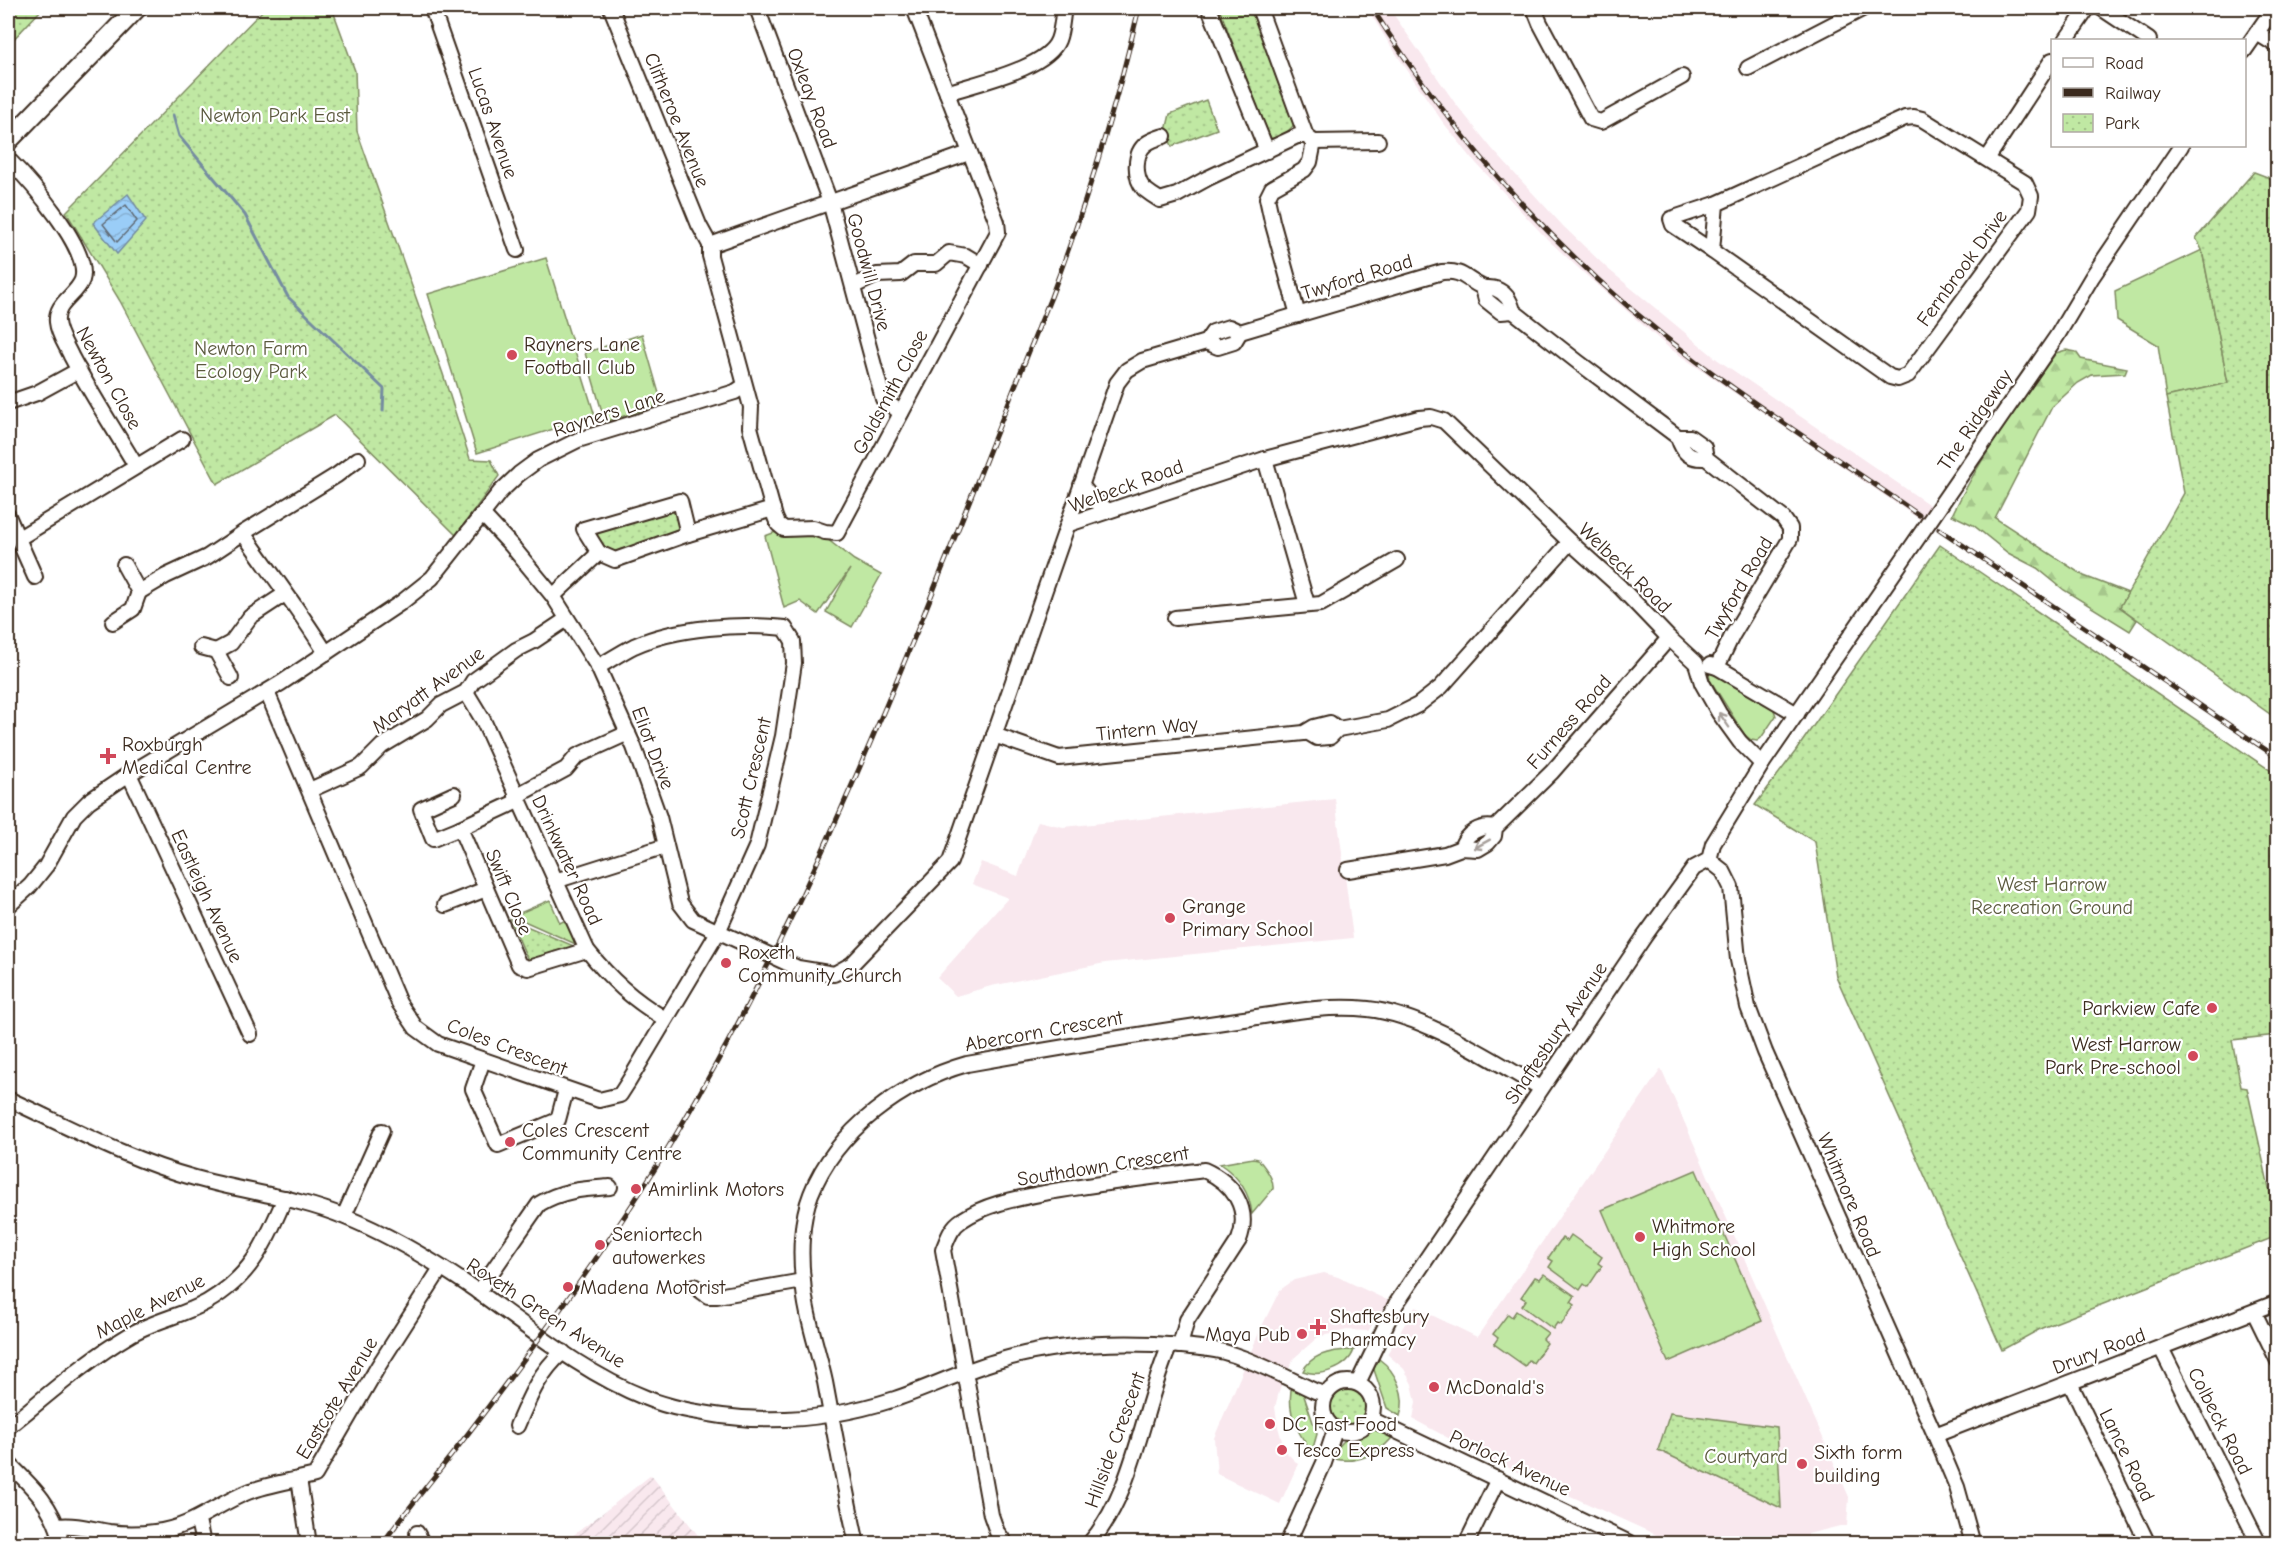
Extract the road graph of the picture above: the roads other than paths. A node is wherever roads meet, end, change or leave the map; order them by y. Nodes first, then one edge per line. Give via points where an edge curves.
1 (137, 8) edge
2 (432, 8) edge
3 (611, 8) edge
4 (757, 8) edge
5 (914, 8) edge
6 (1064, 8) edge
7 (1209, 8) edge
8 (1259, 8) edge
9 (1864, 8) edge
10 (2088, 8) edge
11 (2101, 8) edge
12 (2274, 8) edge
13 (1539, 9) edge
14 (2257, 33) junction
15 (2067, 39) edge
16 (2147, 39) edge
17 (2277, 46) edge
18 (2246, 48) edge
19 (2051, 62) edge
20 (1748, 68) dead end
21 (1682, 77) dead end
22 (947, 93) junction
23 (1164, 136) dead end
24 (1310, 139) junction
25 (8, 141) edge
26 (1378, 141) dead end
27 (2180, 147) edge
28 (1267, 151) junction
29 (969, 153) junction
30 (8, 159) edge
31 (1987, 159) junction
32 (830, 202) junction
33 (1716, 204) junction
34 (710, 245) junction
35 (517, 250) dead end
36 (1712, 251) junction
37 (979, 268) junction
38 (854, 286) junction
39 (1298, 315) junction
40 (79, 370) junction
41 (744, 386) junction
42 (8, 403) edge
43 (901, 414) junction
44 (182, 439) dead end
45 (358, 459) dead end
46 (1265, 459) junction
47 (136, 466) junction
48 (1081, 484) junction
49 (773, 509) junction
50 (1107, 510) junction
51 (483, 515) junction
52 (8, 516) edge
53 (1069, 524) junction
54 (243, 533) junction
55 (688, 534) junction
56 (19, 538) junction
57 (1570, 542) junction
58 (599, 553) junction
59 (1397, 560) dead end
60 (124, 565) dead end
61 (35, 577) dead end
62 (139, 592) junction
63 (285, 594) junction
64 (553, 596) junction
65 (1307, 604) junction
66 (1175, 618) dead end
67 (567, 619) junction
68 (113, 621) dead end
69 (1669, 638) junction
70 (201, 647) dead end
71 (216, 651) junction
72 (326, 653) junction
73 (1696, 663) junction
74 (598, 667) junction
75 (1717, 667) junction
76 (231, 678) dead end
77 (267, 692) junction
78 (466, 692) junction
79 (1797, 714) junction
80 (628, 733) junction
81 (994, 735) junction
82 (1762, 764) junction
83 (129, 774) junction
84 (310, 790) junction
85 (453, 794) dead end
86 (517, 799) junction
87 (460, 828) junction
88 (666, 846) junction
89 (1709, 860) junction
90 (1348, 870) dead end
91 (555, 881) junction
92 (486, 889) junction
93 (445, 905) dead end
94 (8, 906) edge
95 (718, 932) junction
96 (587, 950) junction
97 (665, 1019) junction
98 (250, 1034) dead end
99 (483, 1060) junction
100 (1541, 1088) junction
101 (566, 1090) junction
102 (8, 1099) edge
103 (382, 1131) dead end
104 (610, 1188) dead end
105 (285, 1198) junction
106 (344, 1216) junction
107 (441, 1268) junction
108 (802, 1281) junction
109 (694, 1286) dead end
110 (478, 1292) junction
111 (2277, 1302) edge
112 (2254, 1312) junction
113 (1175, 1346) junction
114 (2161, 1348) junction
115 (563, 1352) junction
116 (2277, 1361) edge
117 (965, 1371) junction
118 (1358, 1383) junction
119 (2070, 1383) junction
120 (1326, 1394) junction
121 (831, 1415) junction
122 (1371, 1419) junction
123 (517, 1426) dead end
124 (8, 1427) edge
125 (1335, 1430) junction
126 (1935, 1435) junction
127 (8, 1463) edge
128 (299, 1479) junction
129 (1498, 1479) junction
130 (198, 1520) junction
131 (58, 1527) junction
132 (130, 1538) edge
133 (62, 1544) edge
134 (203, 1544) edge
135 (309, 1544) edge
136 (857, 1544) edge
137 (1006, 1544) edge
138 (1089, 1544) edge
139 (1287, 1544) edge
140 (1466, 1544) edge
141 (1632, 1544) edge
142 (1973, 1544) edge
143 (2148, 1544) edge
144 (2259, 1544) edge

1 - 25 main road
2 - 35 street, Lucas Avenue
3 - 34 street, Clitheroe Avenue
4 - 32 street, Oxleay Road
5 - 22 street
6 - 22 street via 1058,41 1038,62
7 - 28 street
8 - 24 street
9 - 20 street
10 - 15 street
11 - 16 street
12 - 14 street
13 - 21 street via 1540,23 1592,119 1601,122
14 - 17 street
14 - 18 street
19 - 31 street
22 - 29 street
23 - 28 street via 1144,145 1137,162 1143,188 1160,200
24 - 26 street
24 - 28 street via 1297,136
24 - 39 street via 1310,162 1304,170 1272,188 1267,198
27 - 79 street, The Ridgeway via 2057,336
29 - 32 street
29 - 37 street, Goldsmith Close via 998,227
30 - 40 street, Newton Close via 47,201 82,261 82,279 59,308 57,321
31 - 33 street, Fernbrook Drive via 1922,119 1905,118
31 - 36 street, Fernbrook Drive via 2025,183 2031,196 2029,210 1908,375 1898,379
32 - 34 street
32 - 38 street, Goodwill Drive
33 - 36 street
33 - 36 street, Fernbrook Drive via 1671,219 1673,225
34 - 41 street
37 - 38 street via 966,256 949,253 936,264 914,264 901,274 877,275
37 - 43 street, Goldsmith Close
38 - 43 street, Goodwill Drive via 883,399
39 - 48 street, Twyford Road via 1239,332 1234,342 1218,347 1206,342 1142,361 1127,370 1117,383
39 - 75 street, Twyford Road via 1442,272 1460,273 1483,288 1486,300 1500,312 1514,311 1678,437 1682,449 1695,459 1706,458 1783,518 1790,528 1790,539
40 - 42 street via 37,393
40 - 47 street, Newton Close
41 - 49 street via 751,406 750,427
41 - 51 street, Rayners Lane via 555,450 519,474
43 - 49 street, Goldsmith Close via 837,533 813,528 784,529
44 - 47 street
45 - 54 street
46 - 50 street, Welbeck Road
46 - 57 street, Welbeck Road via 1431,417 1444,421
46 - 65 street
47 - 56 street
48 - 50 street
48 - 53 street, Twyford Road
49 - 55 street
50 - 53 street, Welbeck Road
51 - 64 street, Eliot Drive
51 - 72 street, Rayners Lane via 432,578
52 - 56 street
53 - 81 street, Welbeck Road
54 - 62 street via 207,557
54 - 63 street
55 - 58 street via 615,560
55 - 58 street via 680,501 584,528
56 - 61 street
57 - 69 street, Welbeck Road
57 - 81 street, Tintern Way via 1441,687 1418,705 1388,720 1338,729 1324,738 1307,732 1059,758
58 - 64 street
59 - 65 street via 1331,600
60 - 62 street
62 - 68 street via 133,609
63 - 71 street via 250,617 231,643
63 - 72 street
64 - 67 street, Eliot Drive
65 - 66 street
67 - 74 street, Eliot Drive
67 - 78 street, Maryatt Avenue via 473,681
69 - 73 street, Welbeck Road
69 - 90 street, Furness Road via 1552,772 1495,828 1488,843 1478,849 1461,848
70 - 71 street
71 - 76 street
72 - 77 street, Rayners Lane
73 - 75 street
82 -> 73 street, Welbeck Road via 1719,713
74 - 80 street, Eliot Drive
74 - 95 street, Scott Crescent via 635,646 714,627 785,628 793,642 794,663 783,736 757,845
75 - 79 street
77 - 83 street, Rayners Lane
77 - 84 street, Coles Crescent
78 - 84 street, Maryatt Avenue via 382,746 361,767
78 - 86 street, Drinkwater Road via 483,720
79 - 82 street, Shaftesbury Avenue
80 - 86 street via 577,756 566,770
80 - 88 street, Eliot Drive
81 - 95 street, Welbeck Road via 950,862 852,964 834,974 798,968
82 - 89 street, Shaftesbury Avenue via 1713,844
83 - 94 street, Rayners Lane via 74,816 46,866
83 - 98 street, Eastleigh Avenue
84 - 99 street, Coles Crescent via 399,1003 416,1028 438,1044
85 - 87 street via 421,810 433,839
86 - 87 street
86 - 91 street, Drinkwater Road
87 - 92 street, Swift Close
88 - 91 street
88 - 95 street, Eliot Drive via 680,903 693,920
89 - 100 street, Shaftesbury Avenue via 1694,868
89 - 126 street, Whitmore Road via 1723,871 1731,887 1738,960 1748,1007 1765,1052
91 - 96 street, Drinkwater Road
92 - 93 street
92 - 96 street, Swift Close via 519,965 528,968
95 - 97 street, Coles Crescent
96 - 97 street, Drinkwater Road via 635,1001
97 - 101 street, Coles Crescent via 620,1095 600,1100
99 - 101 street, Coles Crescent
99 - 101 street via 473,1089 498,1145 558,1120
100 - 108 street, Abercorn Crescent via 1457,1040 1394,1014 1368,1009 1314,1009 1128,1035 967,1064 902,1093 872,1114 838,1149 811,1195 805,1221
100 - 118 street, Shaftesbury Avenue via 1396,1304
102 - 105 street, Roxeth Green Avenue via 110,1148 194,1178
103 - 106 street
104 - 110 street via 568,1190 539,1204
105 - 106 street, Roxeth Green Avenue
105 - 124 street, Maple Avenue via 262,1250 238,1280 207,1302 134,1332 97,1355
106 - 107 street, Roxeth Green Avenue via 396,1240
107 - 110 street, Roxeth Green Avenue
107 - 128 street, Eastcote Avenue via 315,1475
108 - 109 street via 717,1296 708,1296
108 - 121 street, Abercorn Crescent
110 - 115 street, Roxeth Green Avenue
111 - 112 street, Drury Road
112 - 114 street, Drury Road
112 - 116 street
113 - 117 street, Roxeth Green Avenue via 1094,1344 1040,1351
113 - 117 street, Southdown Crescent via 1244,1227 1234,1193 1219,1176 1204,1170 1082,1186 1003,1202 973,1214 950,1230 943,1250
113 - 120 street, Roxeth Green Avenue via 1229,1353
113 - 138 street, Hillside Crescent via 1118,1495 1103,1527
114 - 119 street, Drury Road
114 - 144 street, Colbeck Road
115 - 121 street, Roxeth Green Avenue via 647,1398 687,1410 757,1420
115 - 123 street via 542,1374
117 - 121 street, Roxeth Green Avenue via 898,1398
117 - 137 street via 991,1515
118 - 120 street via 1341,1382
118 - 122 street via 1372,1399
119 - 126 street, Drury Road
119 - 143 street, Lance Road
120 - 125 street via 1324,1417
121 - 136 street, Abercorn Crescent
122 - 125 street via 1356,1431
122 - 129 street, Porlock Avenue
125 - 139 street
126 - 142 street, Whitmore Road via 1957,1487
127 - 131 street via 38,1492
128 - 130 street, Eastcote Avenue via 246,1493
128 - 135 street
129 - 140 street
129 - 141 street, Porlock Avenue
130 - 132 street, Eastcote Avenue
130 - 134 street
131 - 132 street, Eastcote Avenue via 73,1525
131 - 133 street

